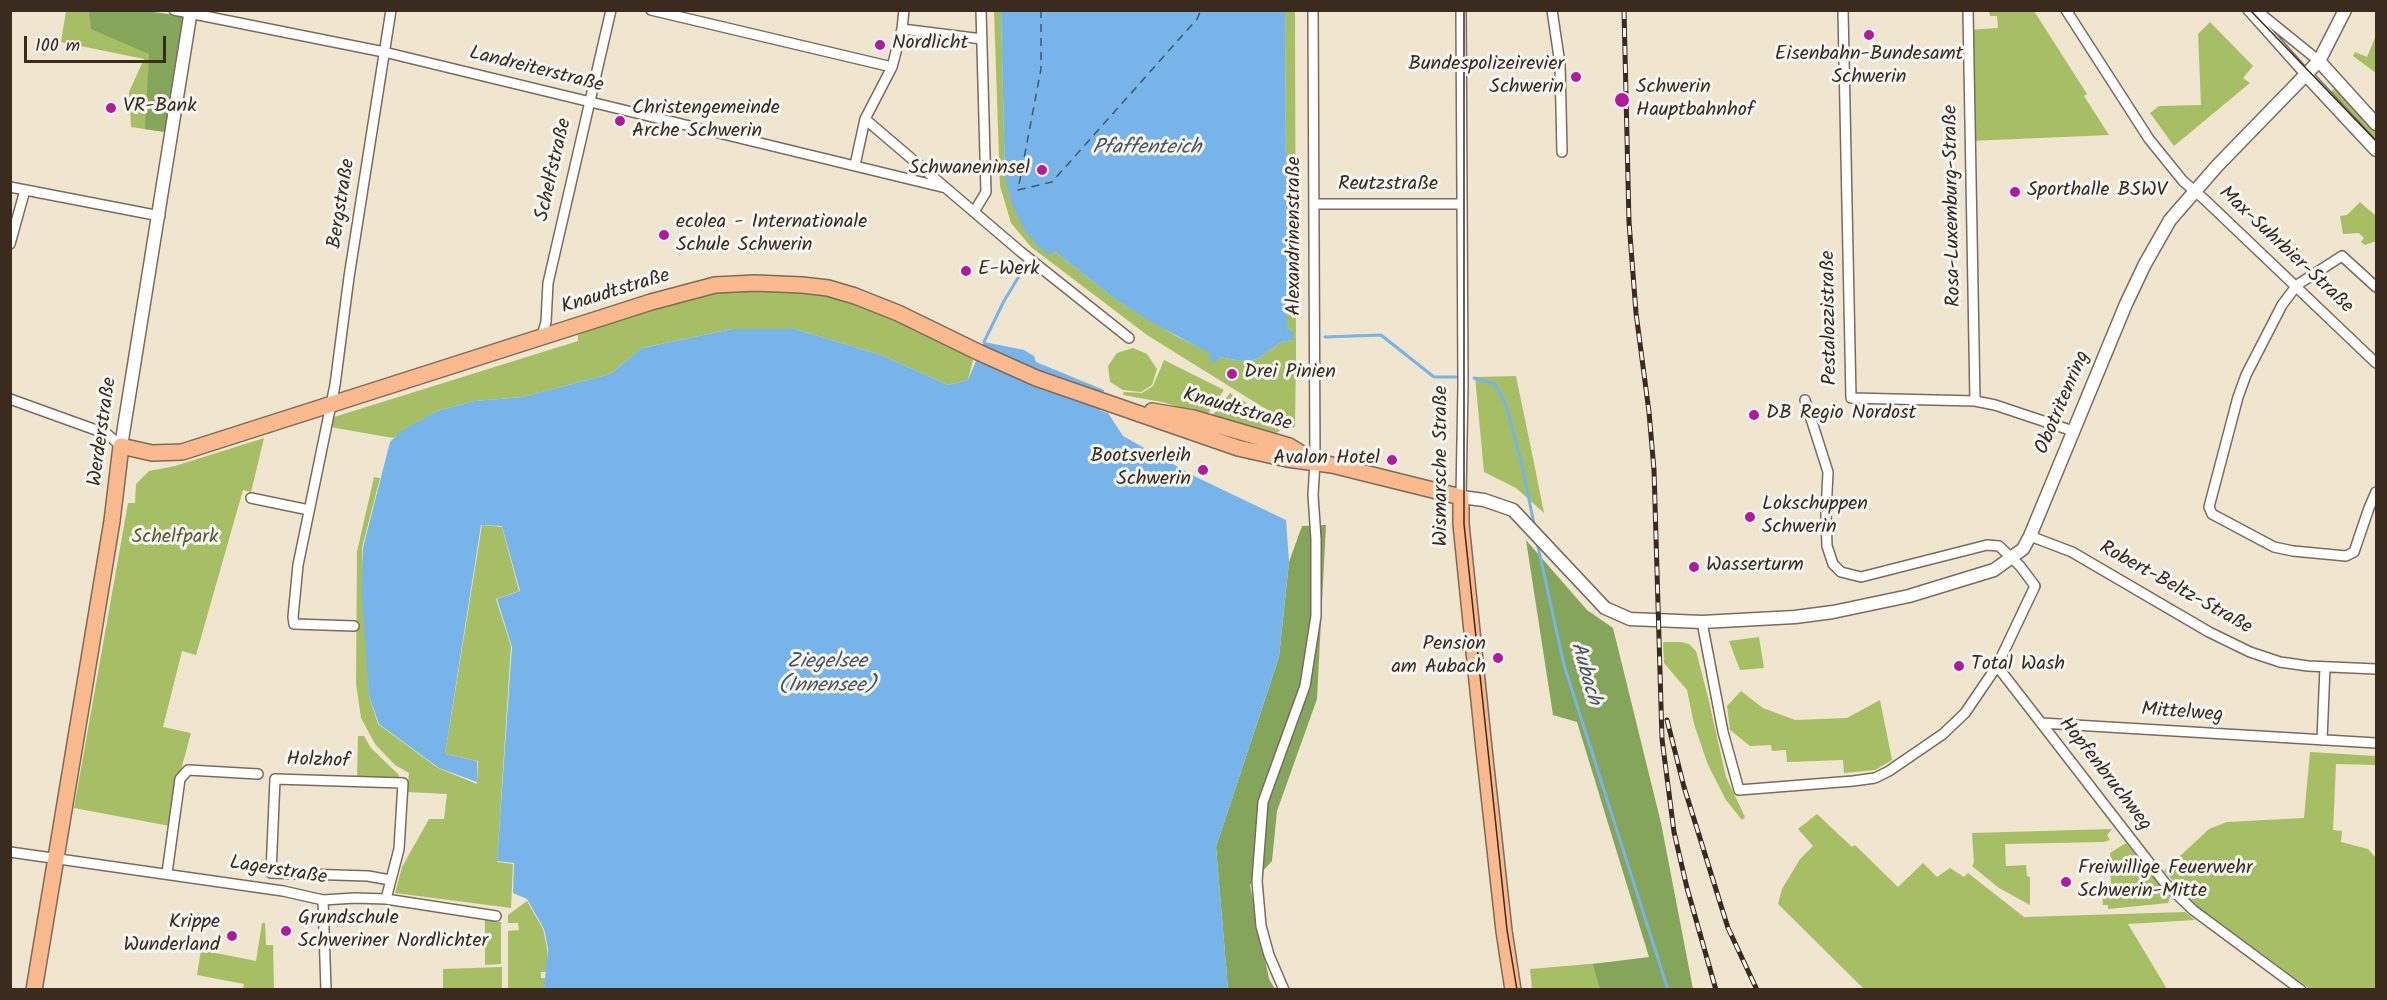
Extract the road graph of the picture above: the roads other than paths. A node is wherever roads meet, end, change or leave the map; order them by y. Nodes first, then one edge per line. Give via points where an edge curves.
1 (174, 10) edge
2 (391, 10) edge
3 (611, 10) edge
4 (651, 10) edge
5 (904, 10) edge
6 (981, 10) edge
7 (1312, 10) edge
8 (1461, 10) edge
9 (1552, 10) edge
10 (1843, 10) edge
11 (1968, 10) edge
12 (2066, 10) edge
13 (2248, 10) edge
14 (2256, 10) edge
15 (2345, 10) edge
16 (191, 12) edge
17 (902, 29) junction
18 (981, 39) junction
19 (384, 52) junction
20 (2319, 61) junction
21 (892, 68) junction
22 (2306, 75) junction
23 (590, 102) junction
24 (865, 119) junction
25 (2376, 124) edge
26 (2376, 150) edge
27 (1562, 152) dead end
28 (855, 165) junction
29 (10, 188) edge
30 (946, 188) junction
31 (25, 190) junction
32 (2194, 191) junction
33 (1314, 204) junction
34 (1462, 204) junction
35 (974, 212) junction
36 (160, 216) junction
37 (10, 244) edge
38 (2296, 285) junction
39 (2376, 287) edge
40 (1129, 338) dead end
41 (541, 339) junction
42 (2376, 363) edge
43 (10, 399) edge
44 (1805, 400) dead end
45 (1975, 401) junction
46 (331, 403) junction
47 (2073, 431) junction
48 (121, 446) junction
49 (1316, 462) junction
50 (2376, 492) edge
51 (251, 498) dead end
52 (1461, 498) junction
53 (309, 510) junction
54 (2030, 536) junction
55 (2011, 558) junction
56 (1702, 622) junction
57 (354, 626) dead end
58 (1997, 666) junction
59 (2325, 668) junction
60 (2376, 669) edge
61 (2041, 723) junction
62 (2322, 740) junction
63 (2376, 743) edge
64 (258, 774) dead end
65 (10, 852) edge
66 (56, 859) junction
67 (167, 873) junction
68 (390, 880) junction
69 (386, 899) junction
70 (323, 900) junction
71 (496, 916) dead end
72 (34, 990) edge
73 (326, 990) edge
74 (1284, 990) edge
75 (1513, 990) edge
76 (2301, 990) edge

1 - 16 street, Landreiterstraße
2 - 19 street, Bergstraße
3 - 23 street, Schelfstraße
4 - 21 street
5 - 17 street
6 - 18 street
7 - 33 street, Alexandrinenstraße
8 - 34 street, Wismarsche Straße
9 - 27 street via 1560,64
10 - 45 street, Pestalozzistraße via 1851,398
11 - 45 street, Rosa-Luxemburg-Straße
12 - 32 street, Max-Suhrbier-Straße via 2149,139
13 - 22 street
14 - 20 street
15 - 20 street, Obotritenring
16 - 19 street, Landreiterstraße
16 - 36 street, Werderstraße
17 - 18 street
17 - 21 street
18 - 35 street via 986,192
19 - 23 street, Landreiterstraße
19 - 46 street, Bergstraße
20 - 22 street, Obotritenring
20 - 25 street
21 - 24 street
22 - 26 street
22 - 32 street, Obotritenring
23 - 28 street, Landreiterstraße
23 - 41 street, Schelfstraße via 548,283
24 - 28 street
24 - 30 street
28 - 30 street, Landreiterstraße
29 - 31 street
30 - 35 street
31 - 36 street
31 - 37 street
32 - 38 street, Max-Suhrbier-Straße
32 - 47 street, Obotritenring via 2170,220 2145,264
33 - 34 street, Reutzstraße
33 - 49 street, Alexandrinenstraße
34 - 52 street, Wismarsche Straße
35 - 40 street
36 - 48 street, Werderstraße
38 - 39 street via 2342,256
38 - 42 street, Max-Suhrbier-Straße
38 - 50 street via 2246,375 2209,507 2212,514 2274,547 2346,556 2354,552
41 - 46 main road, Knaudtstraße
41 - 49 main road, Knaudtstraße via 715,285 819,287 898,313 1036,378 1238,448
43 - 48 street via 107,434
44 - 55 street via 1828,472 1827,546 1833,564 1841,572 1861,577 1987,545 1999,546
45 - 47 street, Pestalozzistraße
46 - 48 main road, Knaudtstraße via 182,452 152,453
46 - 53 street, Bergstraße
47 - 54 street, Obotritenring
48 - 66 main road, Werderstraße
49 - 52 main road, Knaudtstraße
49 - 74 street, Alexandrinenstraße via 1316,616 1310,657 1305,686 1263,802 1259,845 1257,880 1262,926
51 - 53 street
52 - 56 street, Obotritenring via 1513,510 1605,608 1630,619
52 - 75 main road, Wismarsche Straße via 1484,749
53 - 57 street, Bergstraße via 298,565 294,624
54 - 55 street, Obotritenring via 2023,549
54 - 59 street, Robert-Beltz-Straße via 2072,552 2229,643 2280,662
55 - 56 street, Obotritenring via 1973,578 1833,612
55 - 58 street via 2035,586
56 - 58 street via 1723,732 1739,789 1875,778 1943,734 1965,713
58 - 61 street, Hopfenbruchweg
59 - 60 street, Robert-Beltz-Straße
59 - 62 street
61 - 62 street, Mittelweg
61 - 76 street, Hopfenbruchweg via 2165,883 2193,909
62 - 63 street, Mittelweg
64 - 67 street, Holzhof via 188,770 180,779
65 - 66 street, Lagerstraße
66 - 67 street, Lagerstraße
66 - 72 main road, Werderstraße
67 - 70 street, Lagerstraße
68 - 68 street, Holzhof via 399,849 403,783 275,779 271,873
68 - 69 street, Holzhof
69 - 70 street, Lagerstraße
69 - 71 street, Lagerstraße
70 - 73 street

